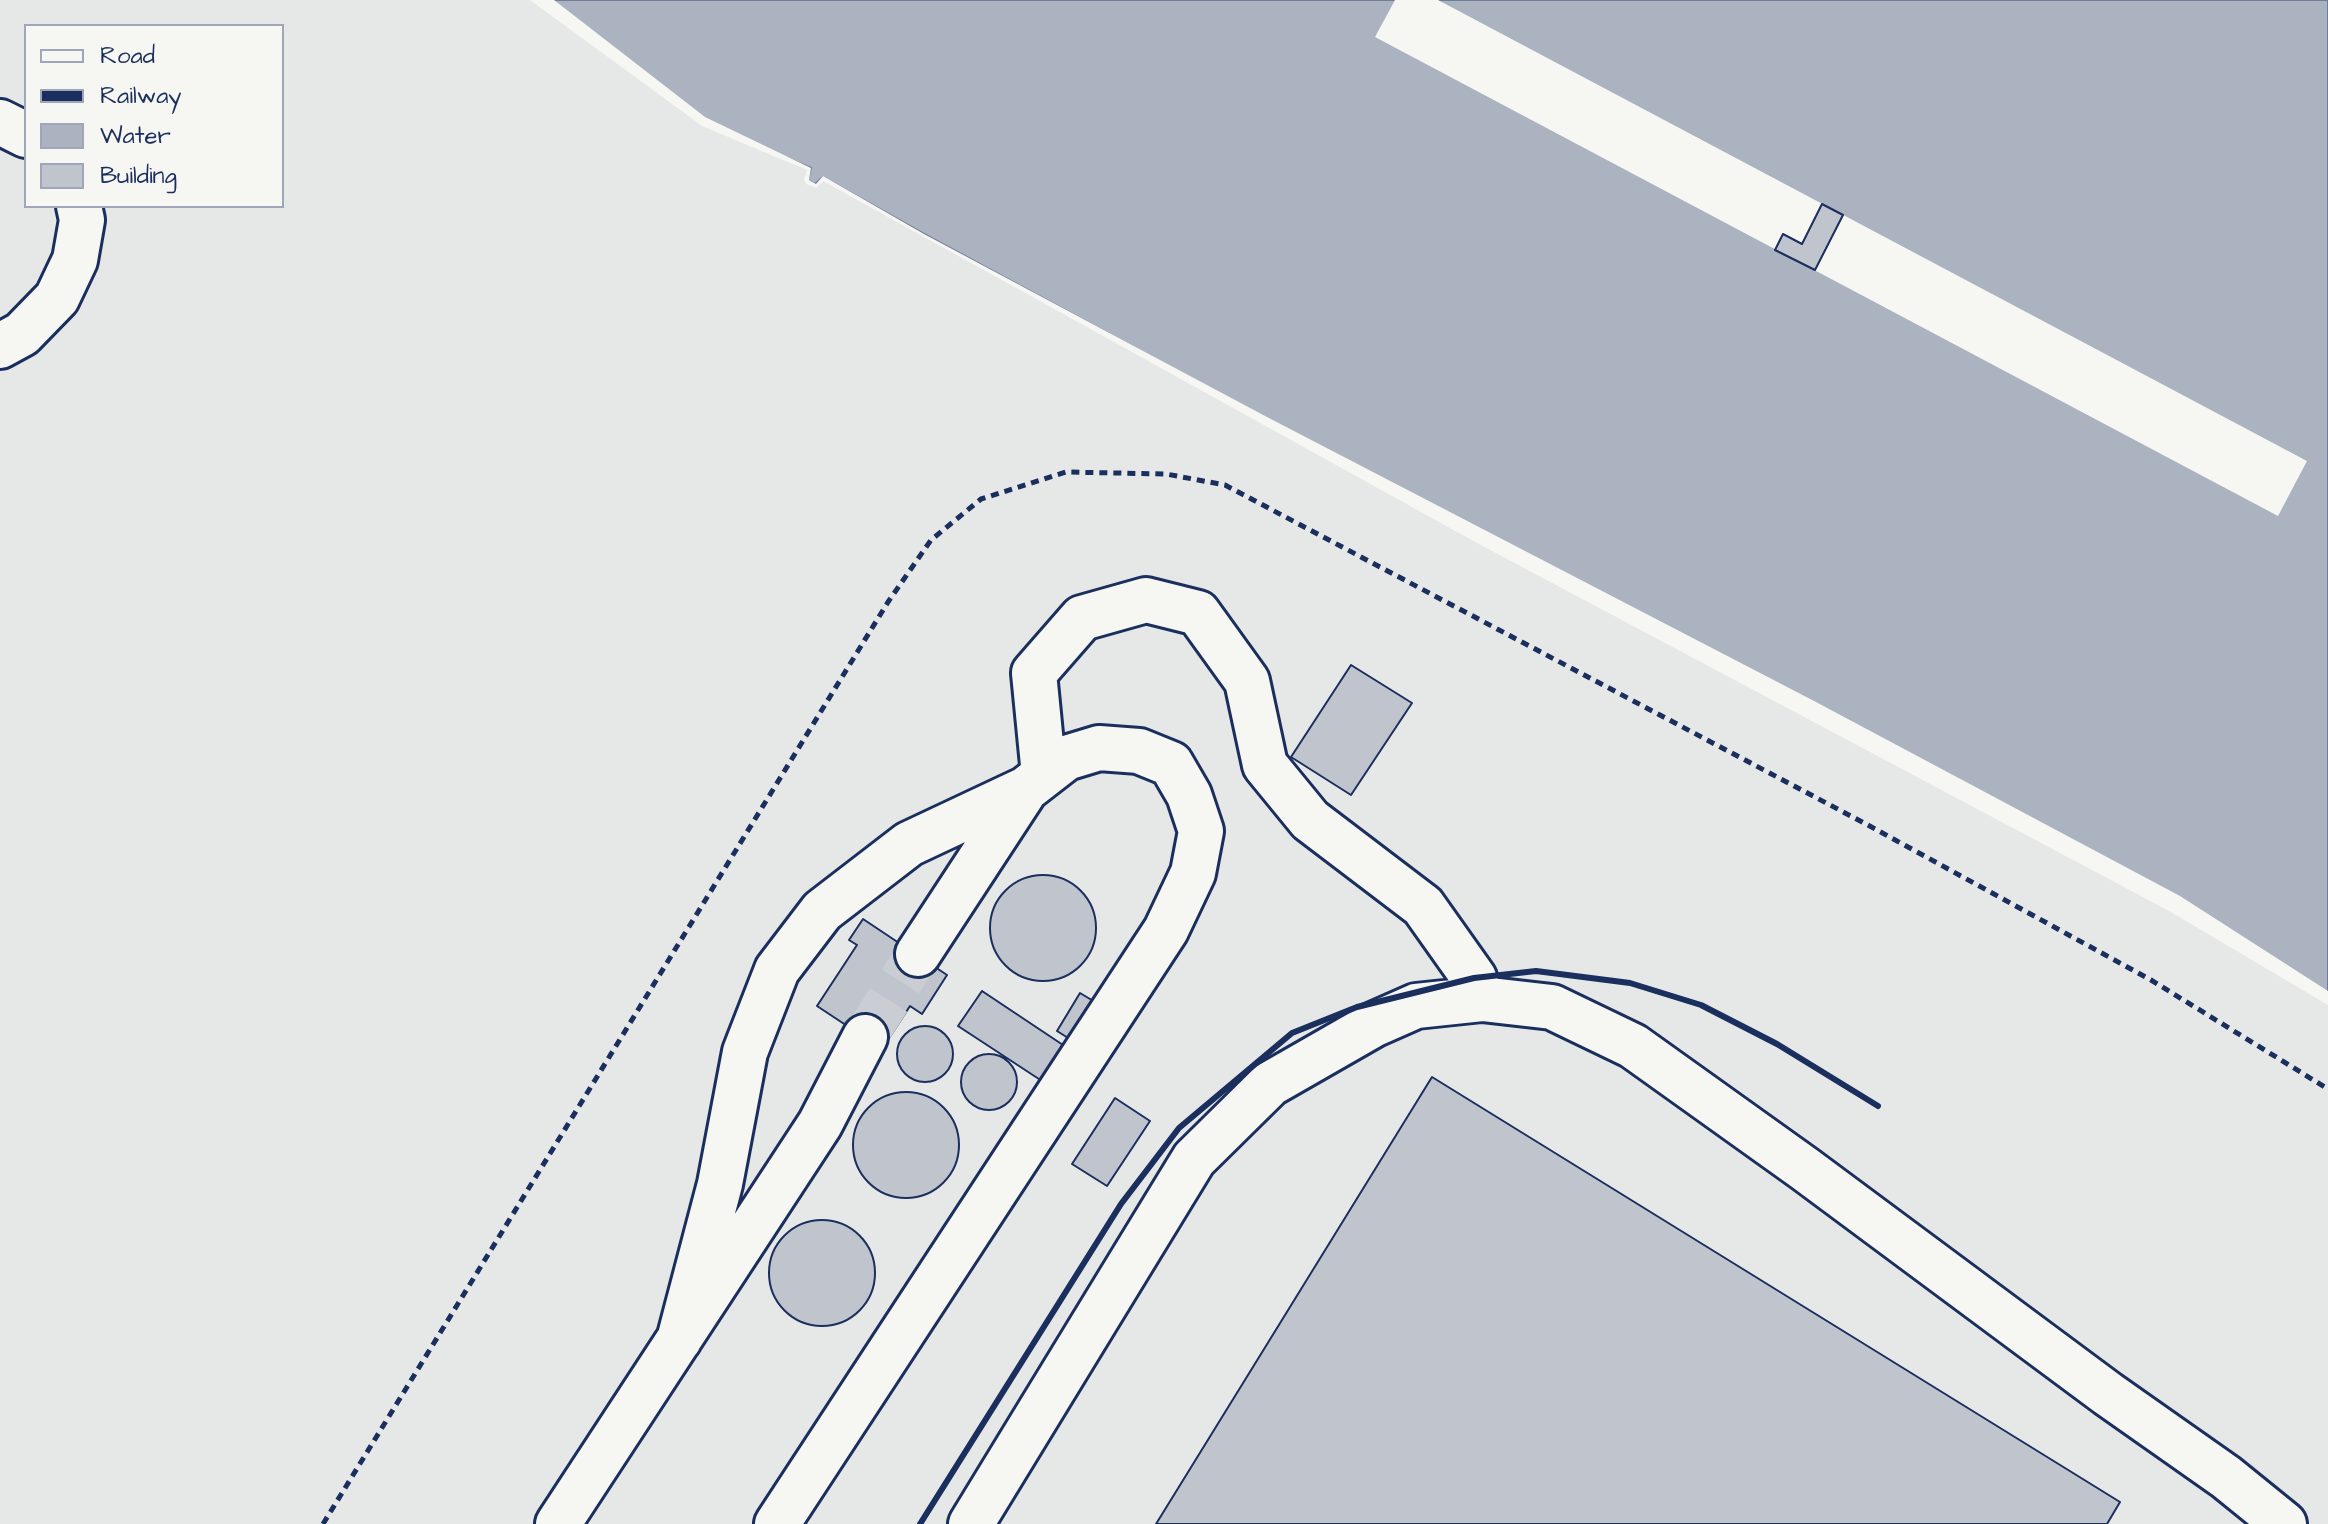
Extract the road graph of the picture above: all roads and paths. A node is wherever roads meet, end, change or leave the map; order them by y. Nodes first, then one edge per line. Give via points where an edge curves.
1 (0, 122) edge
2 (24, 134) edge
3 (79, 208) edge
4 (0, 346) edge
5 (1035, 782) junction
6 (918, 954) tunnel mouth
7 (1482, 999) junction
8 (865, 1037) tunnel mouth
9 (679, 1340) junction
10 (558, 1524) edge
11 (777, 1524) edge
12 (971, 1524) edge
13 (2284, 1524) edge

1 - 2 lane
3 - 4 lane via 75,260 57,298 22,334
5 - 6 lane
5 - 7 lane via 1034,673 1082,618 1146,600 1198,613 1247,681 1265,765 1310,820 1423,906 1474,978
5 - 9 lane via 909,844 822,911 777,970 745,1052 720,1184
5 - 11 lane via 1066,758 1099,748 1139,751 1171,764 1201,831 1193,873 1166,930
7 - 12 lane via 1416,1006 1373,1025 1270,1084 1194,1159
7 - 13 lane via 1552,1007 1633,1046
8 - 9 lane via 820,1124
9 - 10 lane

